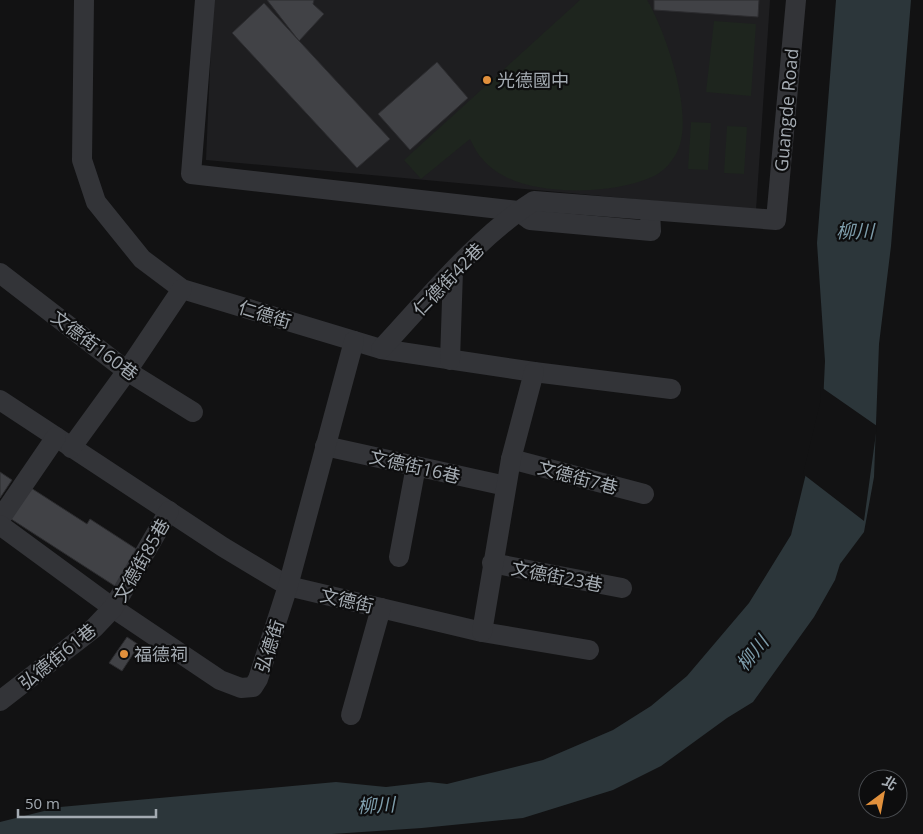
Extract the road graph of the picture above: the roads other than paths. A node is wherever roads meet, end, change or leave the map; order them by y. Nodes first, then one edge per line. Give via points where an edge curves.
1 (84, 0) edge
2 (205, 0) edge
3 (796, 0) edge
4 (518, 211) junction
5 (776, 220) joint
6 (453, 271) junction
7 (0, 273) edge
8 (182, 289) junction
9 (354, 341) junction
10 (381, 349) junction
11 (450, 360) junction
12 (127, 371) junction
13 (534, 372) junction
14 (672, 389) dead end
15 (0, 400) edge
16 (193, 412) dead end
17 (63, 442) junction
18 (324, 446) junction
19 (512, 459) junction
20 (416, 466) junction
21 (506, 486) junction
22 (644, 494) dead end
23 (169, 511) junction
24 (0, 519) edge
25 (0, 525) edge
26 (399, 556) dead end
27 (492, 563) junction
28 (288, 586) junction
29 (622, 588) dead end
30 (113, 608) junction
31 (381, 608) junction
32 (482, 632) junction
33 (589, 650) dead end
34 (0, 701) edge
35 (350, 715) dead end

1 - 8 street, 仁德街 via 82,160 96,202 142,259
2 - 4 street via 191,174
3 - 5 street, Guangde Road
4 - 5 street, 仁德街42巷 via 534,200
4 - 6 street, 仁德街42巷
6 - 10 street, 仁德街42巷
6 - 11 street
7 - 12 street, 文德街160巷
8 - 9 street, 仁德街
8 - 12 street
9 - 10 street, 仁德街
9 - 18 street, 弘德街
10 - 11 street, 仁德街
11 - 13 street, 仁德街
12 - 16 street, 文德街160巷
12 - 17 street
13 - 14 street, 仁德街
13 - 19 street
15 - 17 street, 文德街
17 - 23 street, 文德街
17 - 24 street
18 - 20 street, 文德街16巷
18 - 28 street, 弘德街
19 - 21 street
19 - 22 street, 文德街7巷
20 - 21 street, 文德街16巷
20 - 26 street
21 - 27 street
23 - 28 street, 文德街
23 - 30 street, 文德街85巷
25 - 30 street, 弘德街
27 - 29 street, 文德街23巷
27 - 32 street
28 - 30 street, 弘德街 via 253,687 241,688 220,680
28 - 31 street, 文德街
30 - 34 street, 弘德街61巷 via 87,634
31 - 32 street, 文德街
31 - 35 street
32 - 33 street, 文德街

